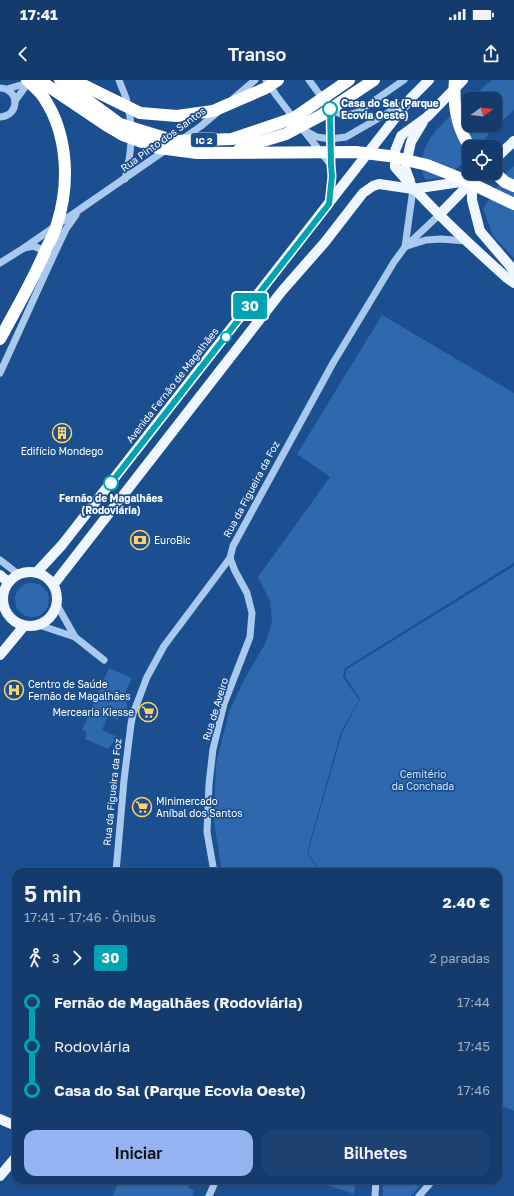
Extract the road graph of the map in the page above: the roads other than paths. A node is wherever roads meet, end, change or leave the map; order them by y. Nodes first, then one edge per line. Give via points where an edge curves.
1 (60, 80) edge
2 (72, 80) edge
3 (114, 80) edge
4 (255, 80) edge
5 (266, 80) edge
6 (278, 80) edge
7 (309, 80) edge
8 (349, 80) edge
9 (374, 80) edge
10 (404, 80) edge
11 (430, 80) edge
12 (455, 80) edge
13 (463, 80) edge
14 (32, 81) edge
15 (120, 83) edge
16 (3, 87) edge
17 (410, 100) junction
18 (15, 101) junction
19 (0, 117) edge
20 (302, 129) junction
21 (331, 140) junction
22 (465, 140) edge
23 (514, 141) edge
24 (228, 152) junction
25 (502, 152) edge
26 (125, 179) junction
27 (502, 179) edge
28 (462, 180) edge
29 (473, 180) edge
30 (475, 180) edge
31 (514, 186) edge
32 (413, 189) junction
33 (514, 204) edge
34 (79, 211) junction
35 (439, 215) junction
36 (466, 241) junction
37 (405, 247) junction
38 (24, 248) junction
39 (51, 261) junction
40 (0, 263) edge
41 (514, 272) edge
42 (514, 283) edge
43 (0, 339) edge
44 (0, 373) edge
45 (230, 558) junction
46 (0, 560) edge
47 (37, 572) junction
48 (18, 574) junction
49 (0, 575) edge
50 (8, 582) junction
51 (54, 584) junction
52 (57, 605) junction
53 (2, 611) edge
54 (39, 625) junction
55 (24, 626) junction
56 (75, 637) junction
57 (0, 654) edge
58 (104, 660) dead end
59 (116, 868) edge
60 (213, 868) edge
61 (0, 1119) edge
62 (12, 1124) edge
63 (12, 1162) edge
64 (0, 1176) edge
65 (214, 1184) edge
66 (376, 1184) edge
67 (430, 1184) edge
68 (209, 1196) edge
69 (375, 1196) edge
70 (419, 1196) edge

1 - 8 highway, IC 2, bridge via 120,124 175,141 232,139 294,118
2 - 6 highway, bridge via 140,112 177,116 213,111 266,88
3 - 15 street
4 - 26 street, Rua Pinto dos Santos via 201,126
5 - 20 street
7 - 10 street via 330,109 345,116 358,112
9 - 24 highway, IC 2, bridge via 320,116 286,134
11 - 17 main road, Avenida Fernão de Magalhães
12 - 22 highway, bridge via 453,98
13 - 32 main road via 426,117 411,142 405,168
14 - 16 street
14 - 18 street
14 - 24 highway, IC 2, bridge via 123,135 159,148 197,153
14 - 43 highway, bridge via 49,105 58,128 64,160 64,190 57,224 39,266
15 - 26 street via 126,96 132,140
16 - 18 street via 11,92
17 - 21 street via 346,137
17 - 47 main road, Avenida Fernão de Magalhães via 81,521
18 - 19 street via 13,111
20 - 21 street via 317,137
20 - 21 street via 331,165
23 - 25 main road
24 - 33 highway, bridge via 356,152 389,156 427,165 462,178
26 - 34 street, Rua Pinto dos Santos
27 - 31 highway
28 - 32 main road
29 - 35 main road, Rua da Figueira da Foz
30 - 41 main road via 472,200 480,231
32 - 35 main road
32 - 37 street
32 - 51 main road via 379,184 363,193 282,291
34 - 38 street, Rua Pinto dos Santos
34 - 39 street via 66,229
35 - 36 main road
35 - 37 street, Rua da Figueira da Foz
36 - 37 street via 426,240
36 - 42 main road
37 - 45 street, Rua da Figueira da Foz via 333,363 233,546
38 - 39 street via 34,246 46,252
38 - 40 street, Rua Pinto dos Santos
39 - 44 street
45 - 59 street, Rua da Figueira da Foz via 164,646 147,677 133,714
45 - 60 street, Rua de Aveiro via 247,593 252,613 250,637 224,704 213,749 207,832
46 - 48 street
47 - 48 main road
47 - 51 main road via 49,578
48 - 50 main road
49 - 50 main road
50 - 53 main road via 4,590
51 - 52 main road via 58,594
52 - 54 main road via 48,621
52 - 56 street
53 - 55 main road
54 - 55 main road
54 - 56 street
55 - 57 main road
56 - 58 street
61 - 62 main road
63 - 64 main road
65 - 68 street
66 - 69 street
67 - 70 street

